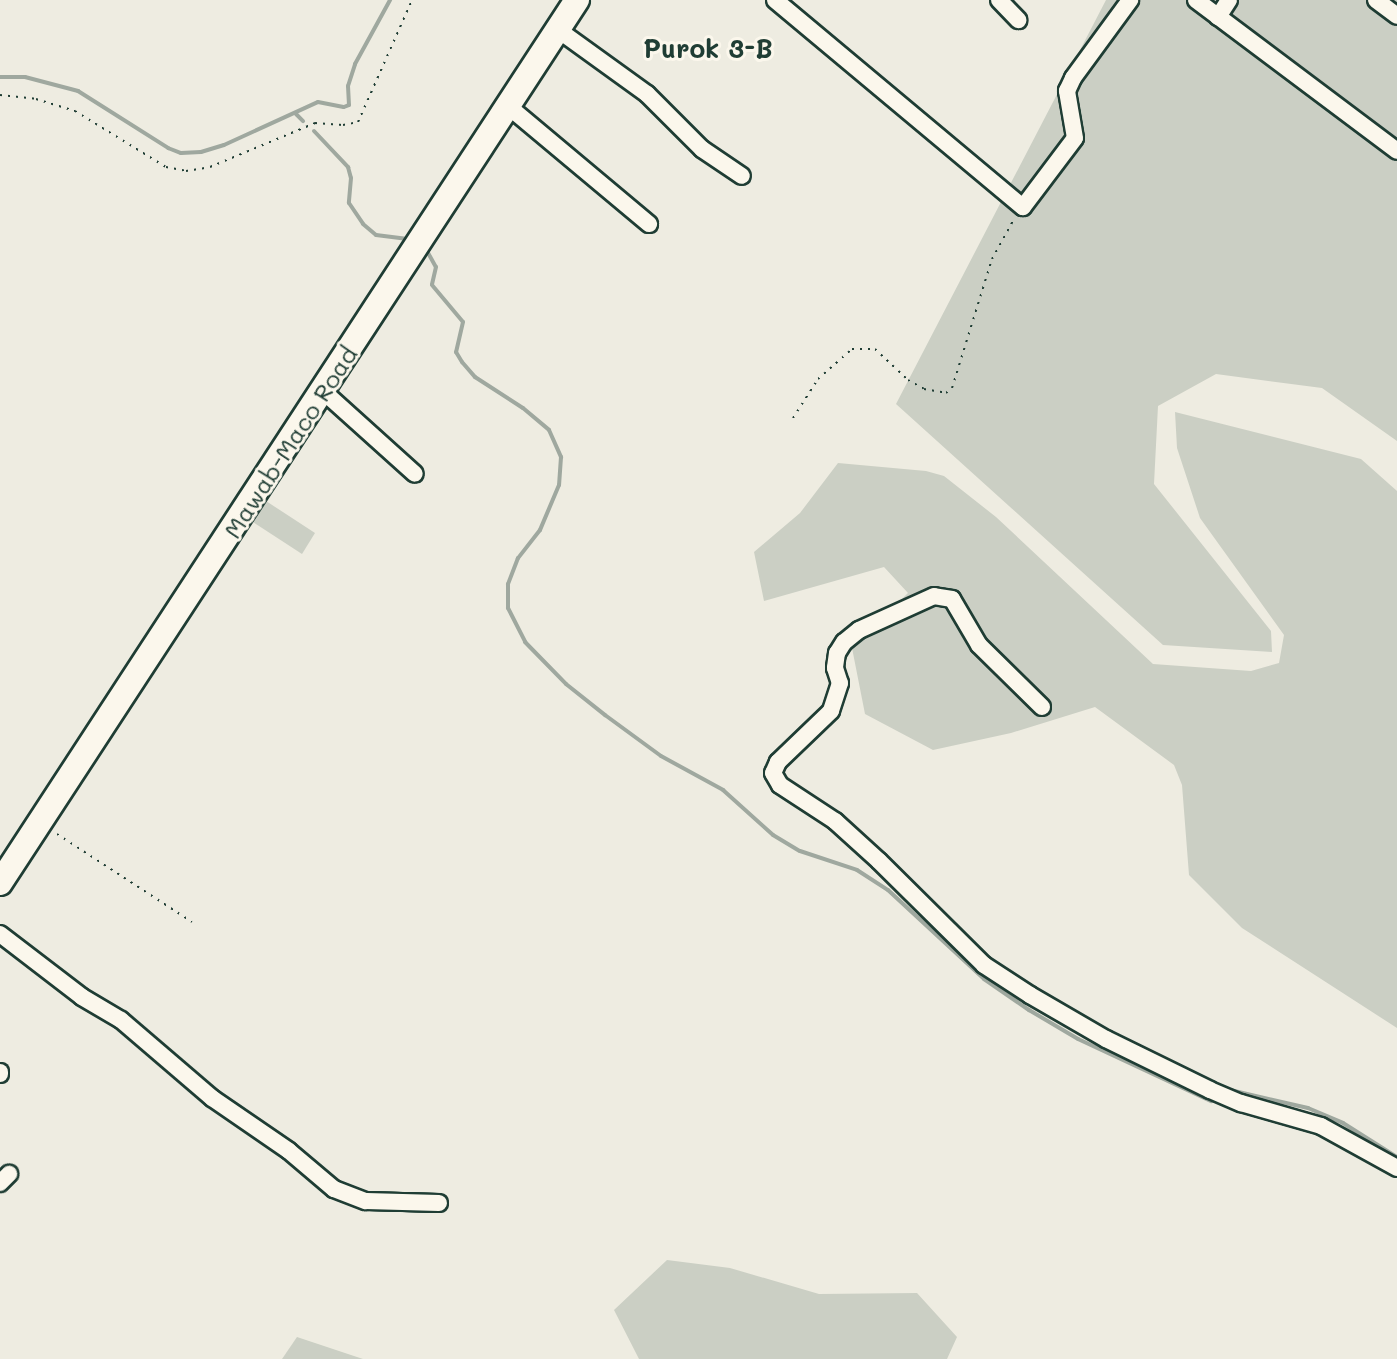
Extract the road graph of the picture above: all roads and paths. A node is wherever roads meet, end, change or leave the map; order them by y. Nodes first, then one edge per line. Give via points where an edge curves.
1 (412, 0) edge
2 (577, 0) edge
3 (775, 0) edge
4 (999, 0) edge
5 (1130, 0) edge
6 (1196, 0) edge
7 (1229, 0) edge
8 (1376, 0) edge
9 (1397, 16) edge
10 (1218, 17) junction
11 (1018, 20) dead end
12 (557, 29) junction
13 (0, 95) edge
14 (508, 106) junction
15 (1397, 151) edge
16 (742, 176) dead end
17 (1023, 207) junction
18 (649, 224) dead end
19 (324, 392) junction
20 (793, 418) dead end
21 (415, 474) dead end
22 (1042, 707) dead end
23 (38, 824) junction
24 (0, 883) edge
25 (192, 922) dead end
26 (0, 934) edge
27 (1397, 1168) edge
28 (439, 1203) dead end

1 - 13 path via 358,122 315,123 210,167 166,167 75,111
2 - 12 main road, Mawab-Maco Road
3 - 17 street
4 - 11 street
5 - 17 street via 1073,78 1067,91 1075,138
6 - 10 street
7 - 10 street
8 - 9 street
10 - 15 street
12 - 14 main road, Mawab-Maco Road
12 - 16 street via 647,94 702,149
14 - 18 street
14 - 19 main road, Mawab-Maco Road
17 - 20 path via 992,259 952,388 946,393 924,389 875,349 852,349 818,379
19 - 21 street
19 - 23 main road, Mawab-Maco Road
22 - 27 street via 979,645 952,599 934,596 844,642 837,653 840,683 831,711 773,773 780,785 835,821 879,861 984,965 1030,995 1210,1090 1321,1126
23 - 24 main road, Mawab-Maco Road
23 - 25 path
26 - 28 street via 121,1020 212,1098 334,1189 366,1201

